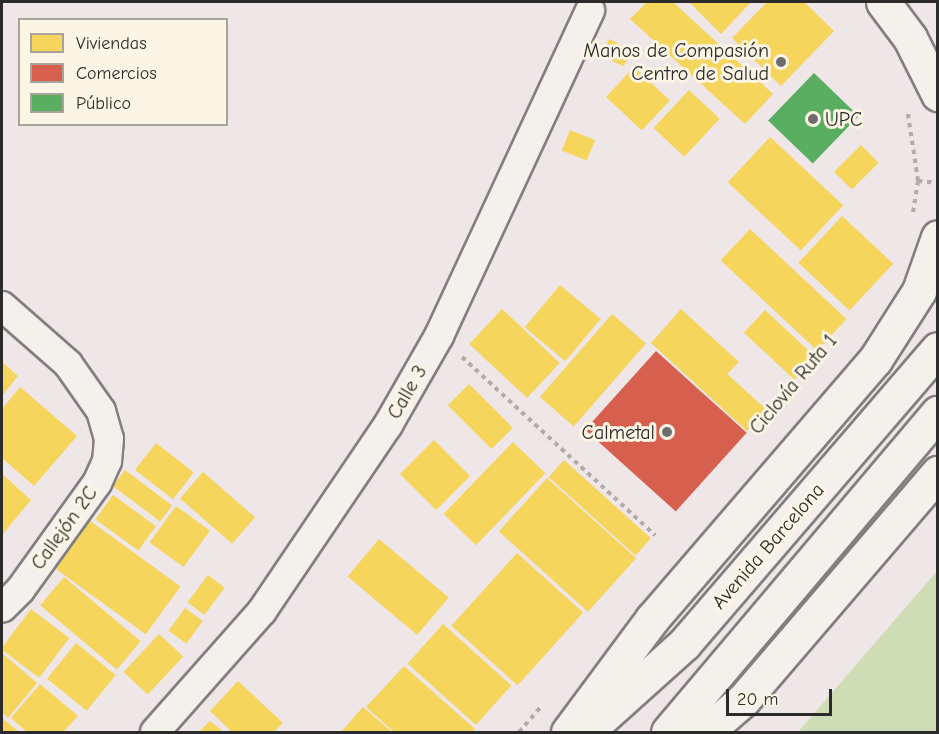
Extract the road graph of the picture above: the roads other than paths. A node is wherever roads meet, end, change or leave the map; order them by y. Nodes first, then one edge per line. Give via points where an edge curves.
1 (883, 2) edge
2 (590, 10) dead end
3 (938, 94) edge
4 (924, 230) edge
5 (938, 287) edge
6 (2, 306) edge
7 (938, 349) edge
8 (875, 360) junction
9 (938, 413) edge
10 (938, 473) edge
11 (2, 608) edge
12 (155, 732) edge
13 (568, 732) edge
14 (586, 732) edge
15 (668, 732) edge
16 (706, 732) edge

1 - 3 main road via 910,38
2 - 12 street, Calle 3 via 440,336 388,425 262,611
4 - 8 main road via 919,291
5 - 8 main road
6 - 11 street, Callejón 2C via 68,364 101,411 109,439 107,461 97,483 20,590
7 - 14 main road, Avenida Barcelona via 684,644
8 - 13 main road via 652,619
9 - 15 main road
10 - 16 main road via 744,699

